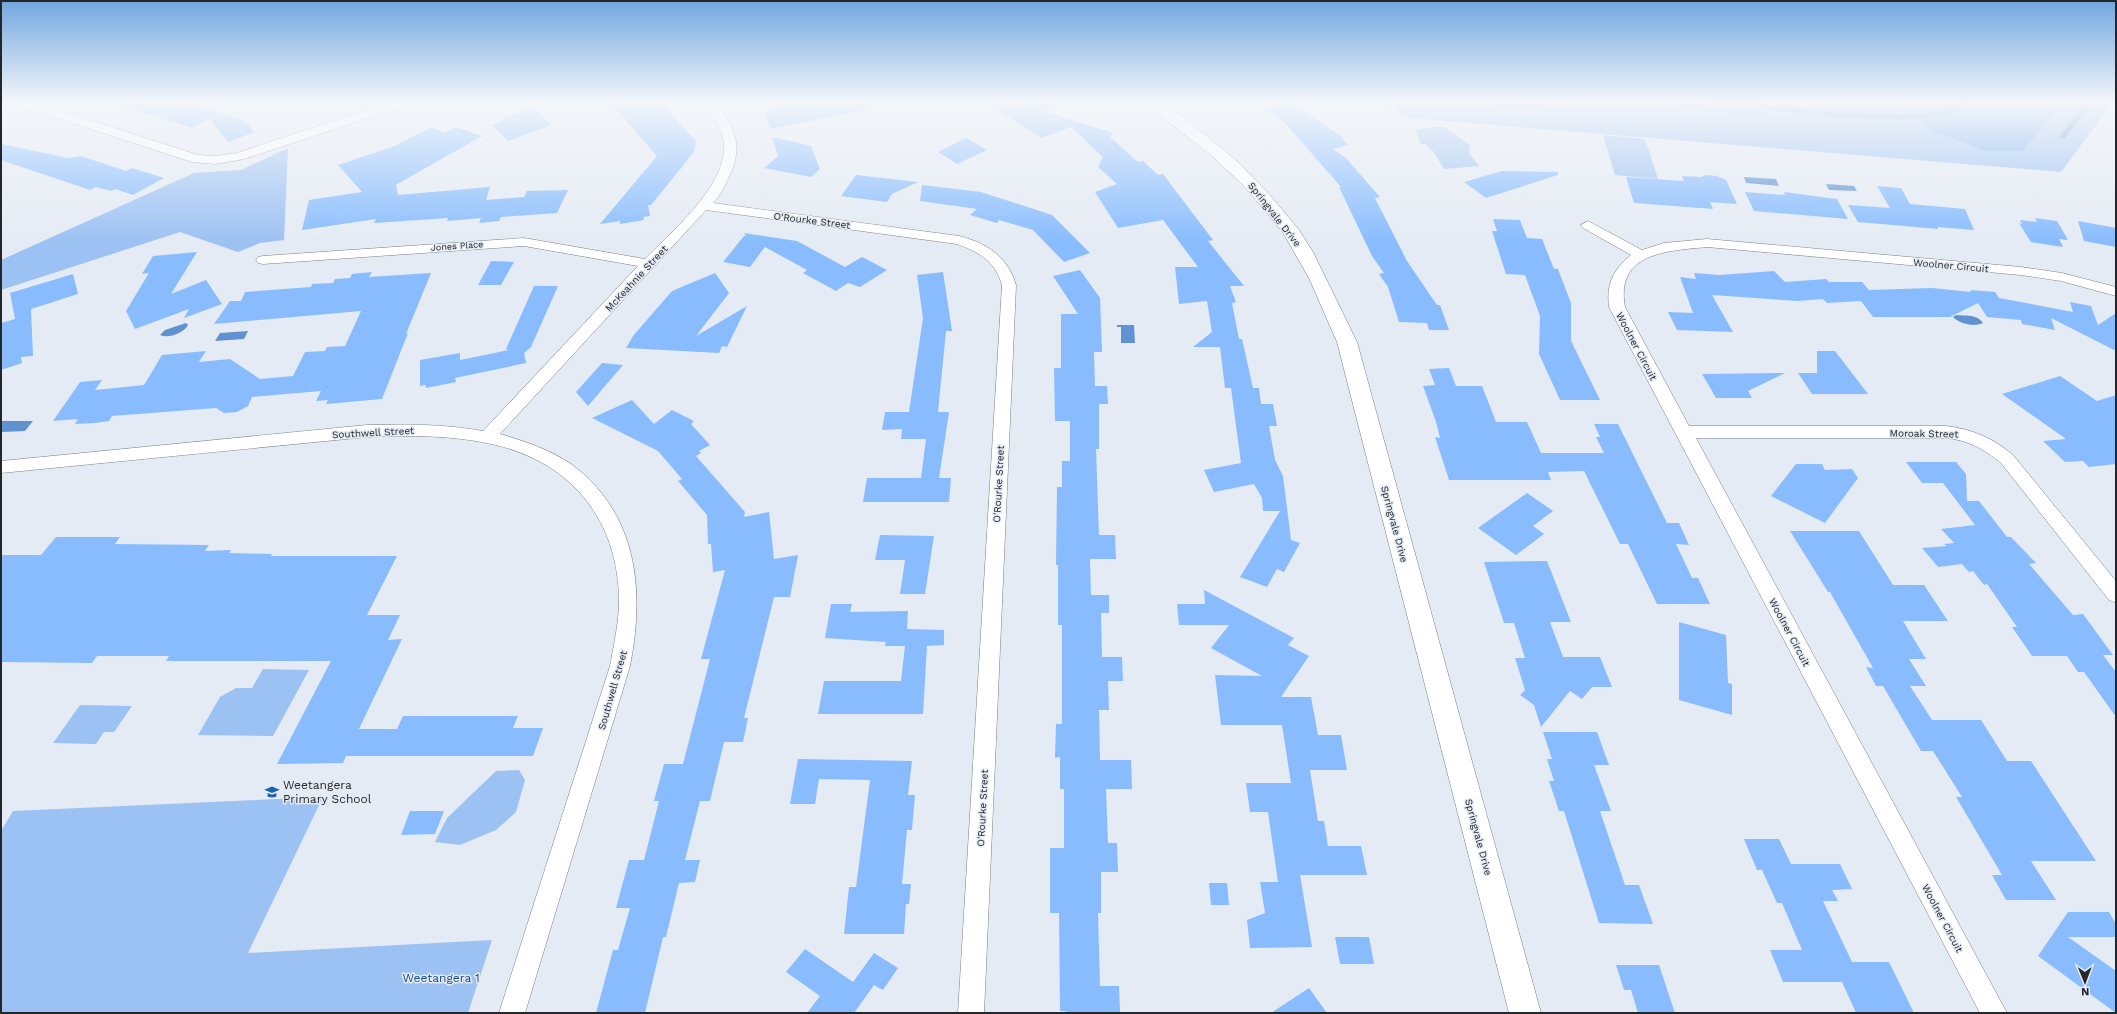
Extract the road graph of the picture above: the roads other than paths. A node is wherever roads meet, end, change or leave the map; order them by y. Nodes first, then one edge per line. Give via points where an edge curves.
1 (164, 148) edge
2 (263, 148) edge
3 (731, 148) edge
4 (1213, 148) edge
5 (703, 206) junction
6 (1588, 225) dead end
7 (1641, 255) junction
8 (263, 260) dead end
9 (649, 264) junction
10 (2116, 292) edge
11 (1682, 432) junction
12 (487, 438) junction
13 (1, 467) edge
14 (2116, 595) edge
15 (512, 1013) edge
16 (972, 1013) edge
17 (1526, 1013) edge
18 (1994, 1013) edge

1 - 2 street via 197,159 209,160 240,156
3 - 5 street, McKeahnie Street via 724,177
4 - 17 main road, Springvale Drive via 1256,189 1297,239 1326,292 1347,342
5 - 9 street, McKeahnie Street
5 - 16 street, O'Rourke Street via 959,240 978,246 994,256 1007,277 1009,285
6 - 7 street
7 - 10 street, Woolner Circuit via 1664,247 1707,243 2021,271 2062,277
7 - 11 street, Woolner Circuit via 1626,265 1617,280 1617,307
8 - 9 street, Jones Place via 524,242
9 - 12 street, McKeahnie Street
11 - 14 street, Moroak Street via 1964,434 1989,444 2007,459
11 - 18 street, Woolner Circuit
12 - 13 street, Southwell Street via 458,433 395,429
12 - 15 street, Southwell Street via 526,447 573,474 586,486 598,500 616,533 626,571 628,593 626,640 620,666

